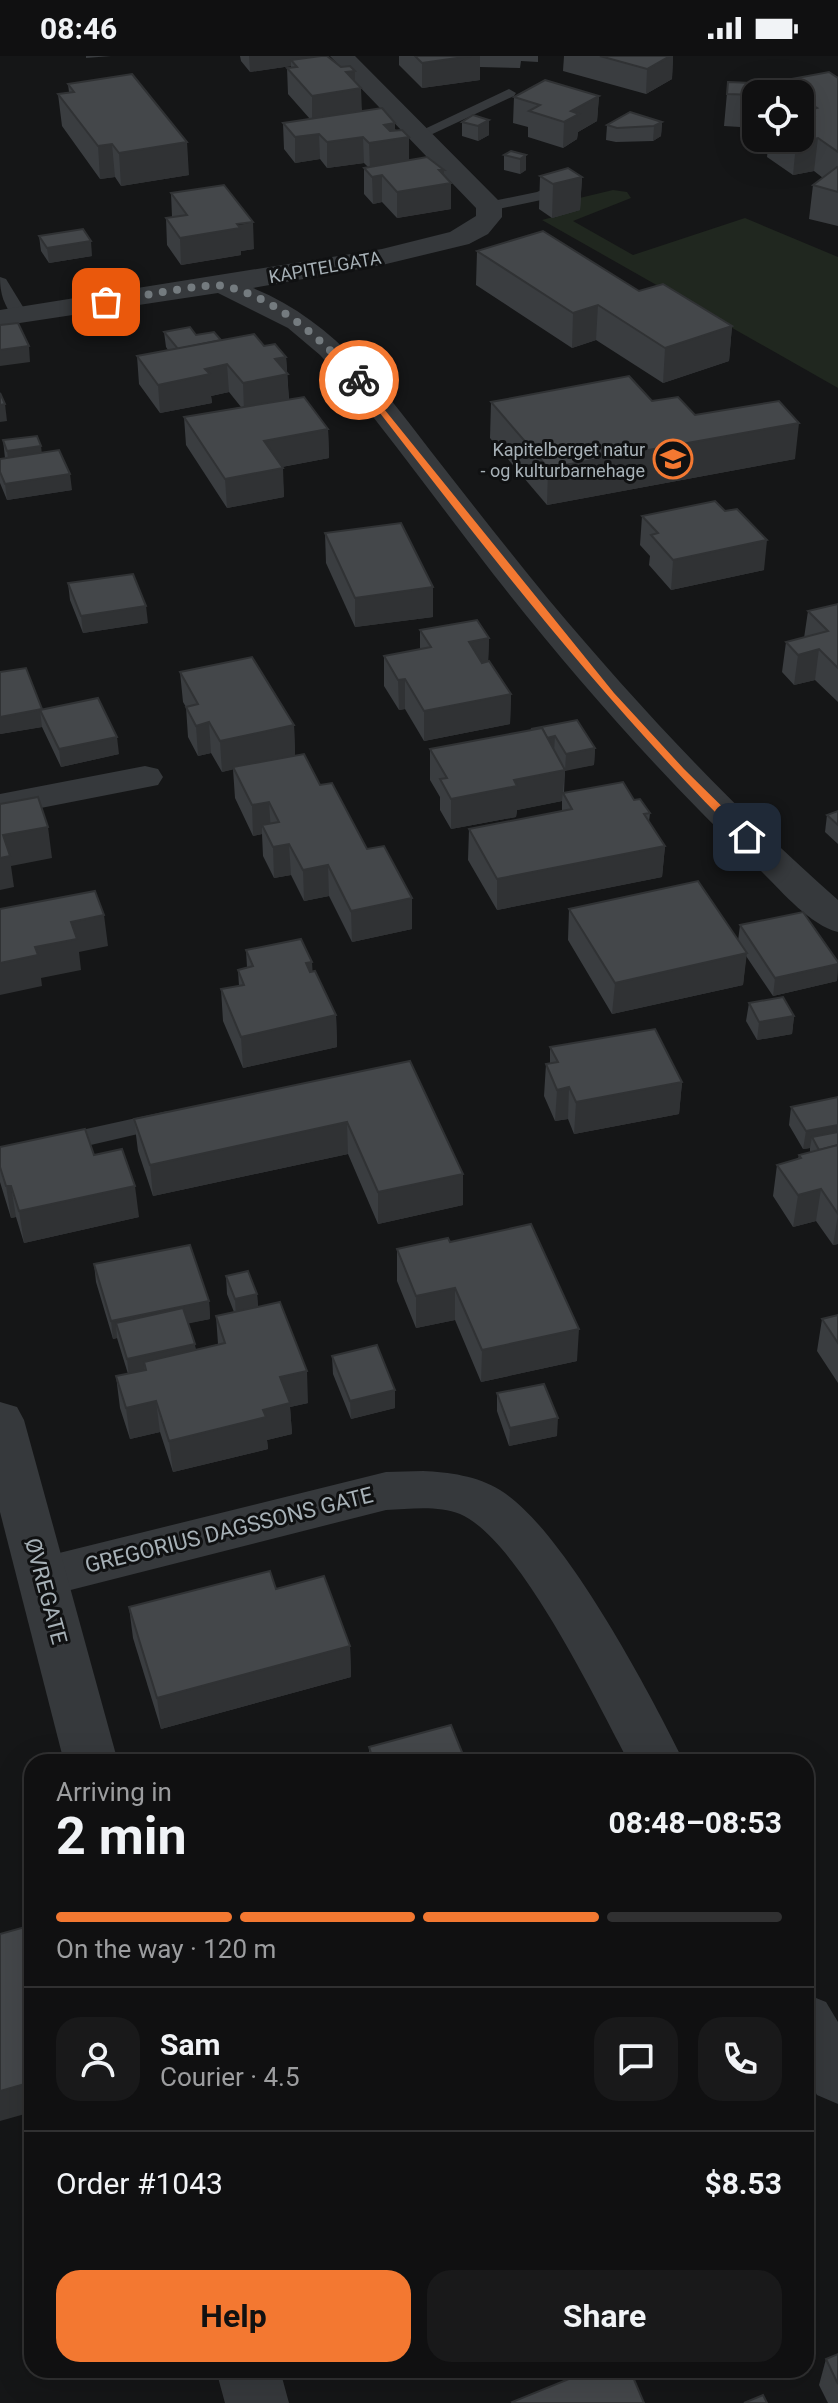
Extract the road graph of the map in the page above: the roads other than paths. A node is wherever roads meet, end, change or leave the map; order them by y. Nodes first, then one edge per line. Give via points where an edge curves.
1 (342, 56) edge
2 (509, 93) dead end
3 (421, 134) junction
4 (574, 179) edge
5 (489, 206) junction
6 (0, 282) edge
7 (222, 285) junction
8 (10, 316) edge
9 (145, 777) dead end
10 (0, 805) edge
11 (838, 920) edge
12 (187, 1115) edge
13 (0, 1157) edge
14 (0, 1420) edge
15 (43, 1577) junction
16 (89, 1754) edge
17 (652, 1754) edge
18 (814, 2035) edge
19 (838, 2076) edge
20 (250, 2378) edge
21 (257, 2403) edge

1 - 3 street
2 - 3 lane
3 - 5 street
4 - 5 lane via 541,196
5 - 7 street, KAPITELGATA via 489,217 479,228 459,238
6 - 8 lane
7 - 8 street, KAPITELGATA
7 - 11 street via 269,304 329,347 611,695 680,772
9 - 10 street
12 - 13 lane
14 - 15 street, ØVREGATE
15 - 16 street, ØVREGATE
15 - 17 street, GREGORIUS DAGSSONS GATE via 386,1491 457,1493 507,1521 534,1553
18 - 19 street
20 - 21 street

